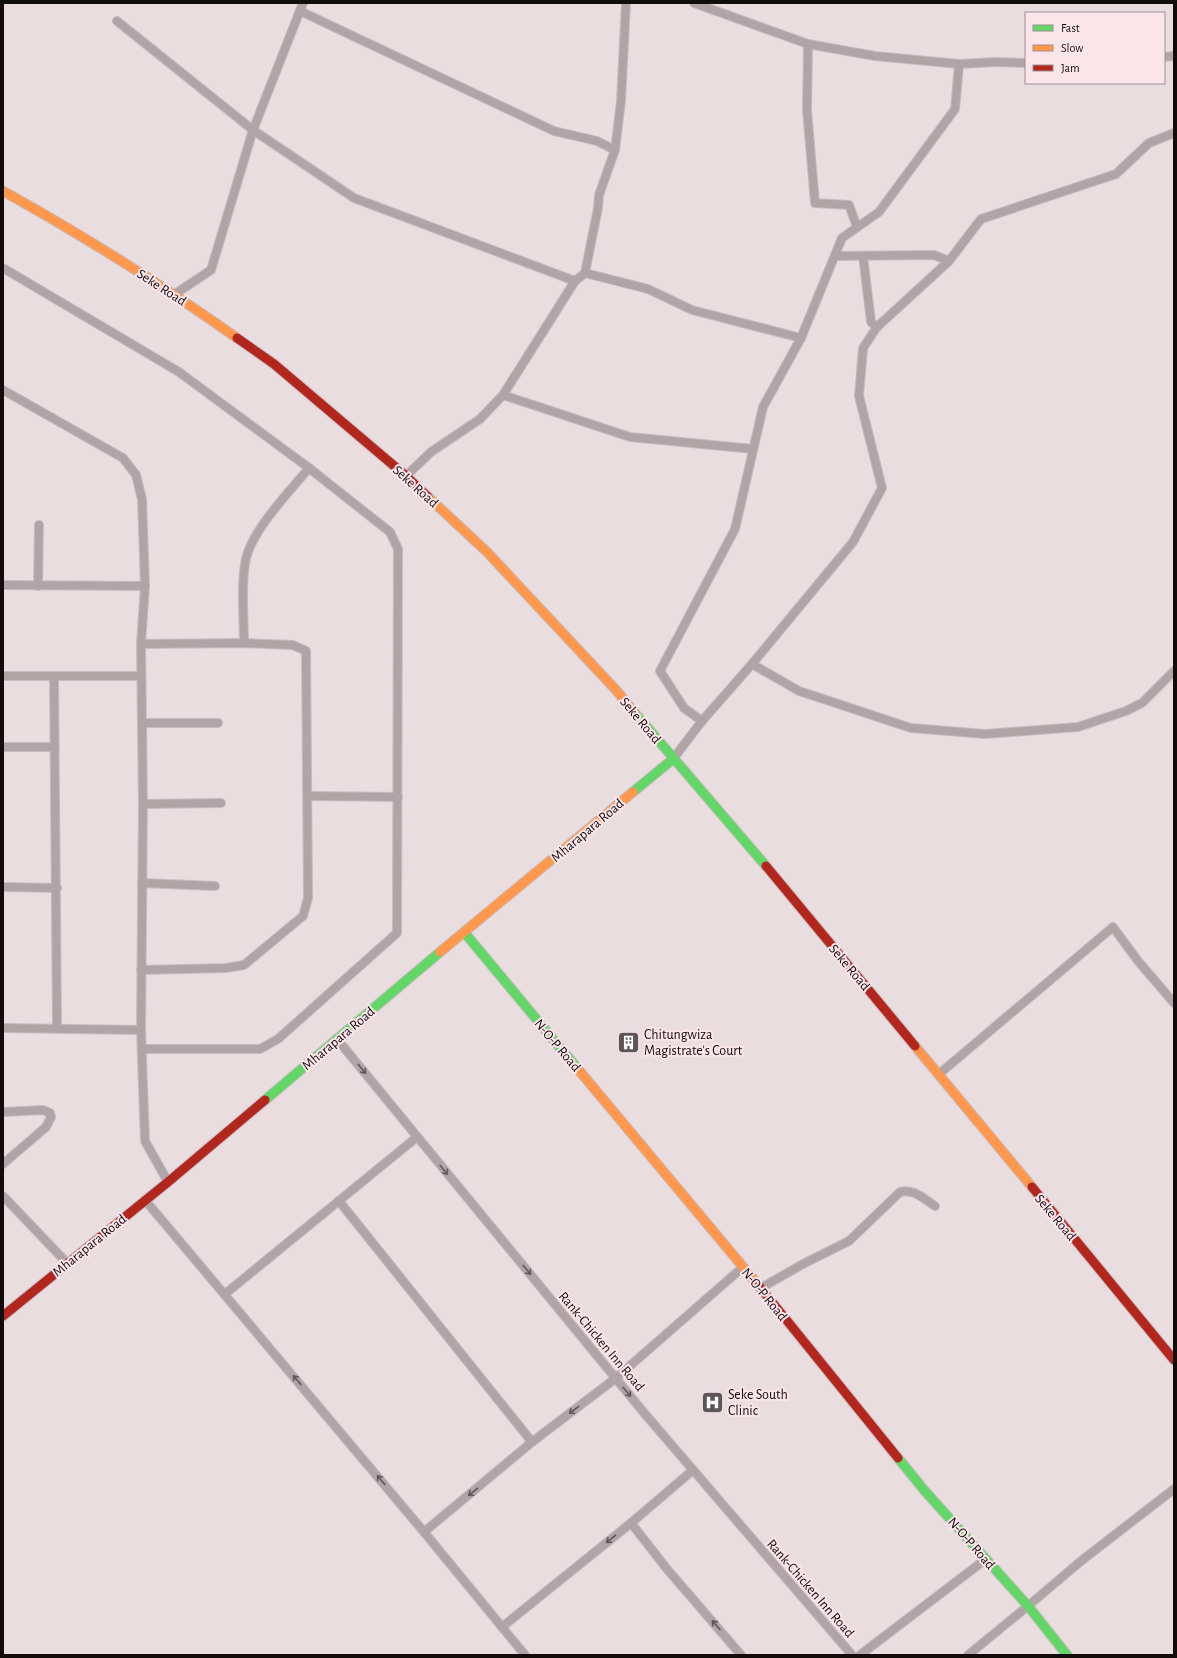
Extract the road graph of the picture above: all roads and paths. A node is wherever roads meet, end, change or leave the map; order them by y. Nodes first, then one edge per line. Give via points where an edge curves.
1 (626, 3) edge
2 (694, 3) edge
3 (302, 7) edge
4 (117, 21) dead end
5 (808, 44) junction
6 (1025, 62) edge
7 (959, 64) junction
8 (253, 130) junction
9 (1174, 133) edge
10 (615, 150) junction
11 (3, 191) edge
12 (857, 227) junction
13 (835, 256) junction
14 (863, 256) junction
15 (949, 261) junction
16 (3, 268) edge
17 (585, 273) junction
18 (575, 281) junction
19 (174, 294) junction
20 (877, 327) junction
21 (801, 338) junction
22 (3, 390) edge
23 (502, 395) junction
24 (753, 449) junction
25 (309, 468) junction
26 (406, 476) junction
27 (40, 525) dead end
28 (3, 585) edge
29 (38, 586) junction
30 (145, 586) junction
31 (244, 643) junction
32 (141, 644) junction
33 (752, 664) junction
34 (1174, 671) edge
35 (3, 676) edge
36 (141, 676) junction
37 (54, 677) junction
38 (702, 721) junction
39 (142, 723) junction
40 (218, 723) dead end
41 (55, 747) junction
42 (3, 748) edge
43 (673, 759) junction
44 (308, 796) junction
45 (398, 797) junction
46 (221, 803) dead end
47 (143, 804) junction
48 (142, 882) junction
49 (215, 886) dead end
50 (3, 887) edge
51 (57, 888) junction
52 (464, 932) junction
53 (141, 970) junction
54 (1174, 1003) edge
55 (3, 1028) edge
56 (57, 1028) junction
57 (141, 1030) junction
58 (337, 1038) junction
59 (142, 1049) junction
60 (939, 1074) junction
61 (3, 1112) edge
62 (417, 1137) junction
63 (3, 1164) edge
64 (168, 1182) junction
65 (3, 1196) edge
66 (145, 1200) junction
67 (339, 1201) junction
68 (935, 1206) dead end
69 (67, 1263) junction
70 (744, 1267) junction
71 (760, 1288) junction
72 (225, 1294) junction
73 (3, 1316) edge
74 (1174, 1360) edge
75 (616, 1378) junction
76 (532, 1442) junction
77 (693, 1470) junction
78 (1174, 1489) edge
79 (631, 1523) junction
80 (424, 1532) junction
81 (986, 1559) junction
82 (1028, 1606) junction
83 (502, 1627) junction
84 (525, 1655) edge
85 (741, 1655) edge
86 (852, 1655) edge
87 (860, 1655) edge
88 (968, 1655) edge
89 (1067, 1655) edge

1 - 10 street via 622,101
2 - 5 street
3 - 8 street
3 - 10 street via 554,131 597,141
4 - 8 street
5 - 7 street via 875,56
5 - 12 street via 807,110 815,203 849,205
6 - 7 street
7 - 12 street via 955,108 879,212
8 - 18 street via 354,198
8 - 19 street via 211,270
9 - 15 street via 1149,143 1116,174 981,219
10 - 17 street via 599,195
11 - 19 main road, Seke Road via 52,218
12 - 13 street via 842,238
13 - 14 street
13 - 21 street
14 - 15 street via 934,255
14 - 20 street via 871,322
15 - 20 street
16 - 25 street via 179,372
17 - 18 street
17 - 21 street via 648,289 692,310
18 - 23 street
19 - 26 main road, Seke Road via 274,364
20 - 33 street via 863,348 859,396 882,488 853,542
21 - 24 street via 763,407
22 - 30 street via 123,458 136,475 142,498
23 - 24 street via 630,437
23 - 26 street via 480,419 431,452
24 - 38 street via 735,529 660,672 684,708
25 - 31 street via 262,526 248,552 244,576
25 - 45 street via 390,532 398,549
26 - 43 main road, Seke Road via 526,592 616,690
27 - 29 street
28 - 29 street
29 - 30 street
30 - 32 street
31 - 32 street
31 - 44 street via 293,645 306,651
32 - 36 street
33 - 34 street via 799,691 911,728 985,734 1078,727 1126,711 1142,702
33 - 38 street
35 - 37 street
36 - 37 street
36 - 39 street
37 - 41 street
38 - 43 street
39 - 40 street
39 - 47 street
41 - 42 street
41 - 51 street
43 - 52 main road, Mharapara Road
43 - 60 main road, Seke Road
44 - 45 street
44 - 53 street via 308,898 302,916 244,965 226,968
45 - 59 street via 397,933 278,1039 260,1049
46 - 47 street
47 - 48 street
48 - 49 street
48 - 53 street
50 - 51 street
51 - 56 street
52 - 58 main road, Mharapara Road
52 - 70 main road, N-O-P Road
53 - 57 street
54 - 60 street via 1138,961 1113,926
55 - 56 street
56 - 57 street
57 - 59 street
58 -> 62 street, Rank-Chicken Inn Road
58 - 64 main road, Mharapara Road
59 - 64 street via 145,1141
60 - 74 main road, Seke Road
61 - 63 street via 43,1110 51,1116 46,1127
62 - 67 street
62 -> 75 street, Rank-Chicken Inn Road
64 - 66 main road, Mharapara Road
65 - 69 street
66 - 69 main road, Mharapara Road
66 - 72 street
67 - 72 street
67 - 76 street
68 - 71 street via 915,1193 906,1190 900,1192 849,1241
69 - 73 main road, Mharapara Road
70 - 71 main road, N-O-P Road
70 - 75 street
71 - 81 main road, N-O-P Road via 924,1490
80 -> 72 street
75 -> 76 street
75 -> 77 street, Rank-Chicken Inn Road
76 -> 80 street
77 - 79 street
77 - 86 street, Rank-Chicken Inn Road
78 - 82 street
79 -> 83 street
85 -> 79 street
80 - 83 street
81 - 82 main road, N-O-P Road
81 - 87 street
82 - 88 street
82 - 89 main road, N-O-P Road
83 - 84 street

